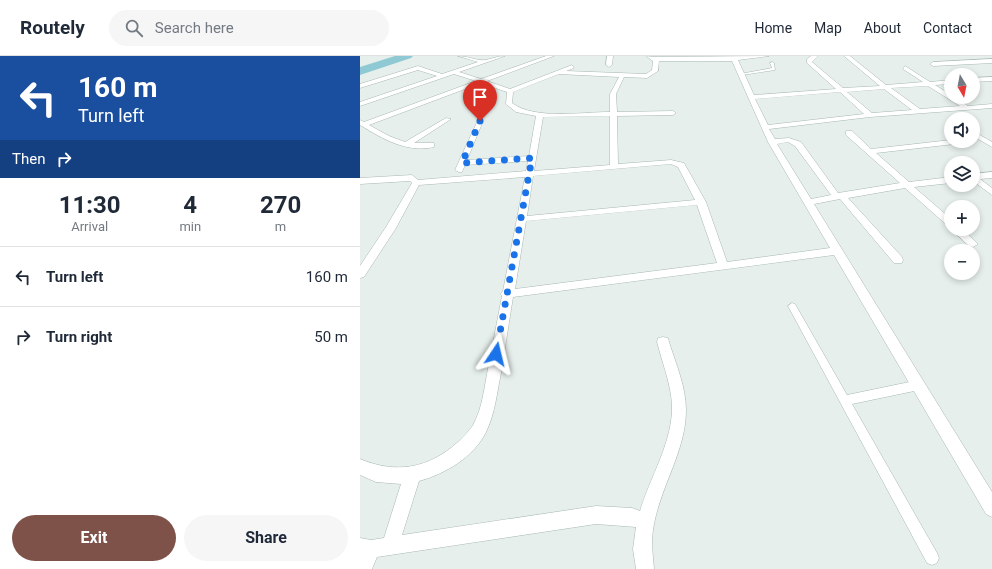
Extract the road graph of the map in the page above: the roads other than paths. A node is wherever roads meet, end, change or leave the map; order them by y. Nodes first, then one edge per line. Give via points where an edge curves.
1 (462, 56) edge
2 (502, 56) edge
3 (551, 56) edge
4 (610, 56) edge
5 (649, 56) edge
6 (766, 56) edge
7 (815, 56) edge
8 (847, 56) edge
9 (979, 56) edge
10 (734, 58) edge
11 (656, 59) junction
12 (484, 62) junction
13 (991, 62) edge
14 (772, 63) dead end
15 (933, 64) dead end
16 (609, 65) dead end
17 (572, 67) dead end
18 (905, 68) dead end
19 (453, 72) junction
20 (558, 73) junction
21 (742, 74) junction
22 (442, 76) junction
23 (622, 76) junction
24 (992, 79) edge
25 (980, 80) edge
26 (480, 82) junction
27 (944, 83) edge
28 (929, 84) junction
29 (360, 86) edge
30 (885, 87) junction
31 (840, 90) junction
32 (510, 91) junction
33 (752, 97) junction
34 (360, 104) edge
35 (992, 106) edge
36 (967, 108) junction
37 (938, 110) junction
38 (919, 112) junction
39 (673, 113) dead end
40 (613, 114) junction
41 (944, 114) edge
42 (540, 115) junction
43 (870, 116) junction
44 (448, 119) dead end
45 (480, 121) dead end
46 (362, 123) edge
47 (765, 127) junction
48 (849, 134) dead end
49 (980, 137) edge
50 (992, 138) edge
51 (980, 139) edge
52 (983, 139) junction
53 (772, 142) junction
54 (944, 143) edge
55 (405, 145) junction
56 (992, 145) edge
57 (431, 146) dead end
58 (870, 151) junction
59 (532, 158) junction
60 (462, 163) junction
61 (614, 167) junction
62 (529, 175) junction
63 (992, 175) edge
64 (980, 176) edge
65 (454, 180) junction
66 (944, 181) edge
67 (360, 182) edge
68 (416, 183) junction
69 (980, 183) edge
70 (906, 185) junction
71 (992, 192) edge
72 (838, 195) junction
73 (701, 202) junction
74 (808, 202) junction
75 (944, 218) edge
76 (521, 219) junction
77 (964, 236) edge
78 (973, 244) dead end
79 (837, 251) junction
80 (898, 260) dead end
81 (723, 266) junction
82 (360, 274) edge
83 (506, 294) junction
84 (792, 306) dead end
85 (663, 342) dead end
86 (919, 385) junction
87 (845, 400) junction
88 (360, 467) edge
89 (412, 476) junction
90 (992, 508) edge
91 (648, 516) junction
92 (391, 540) junction
93 (365, 548) edge
94 (932, 558) dead end
95 (363, 569) edge
96 (645, 569) edge

1 - 12 street
2 - 12 street
3 - 26 street
4 - 16 street
5 - 11 street
6 - 10 street
7 - 31 street via 809,62
8 - 30 street
9 - 13 street
10 - 11 street
10 - 21 street
11 - 23 street via 655,71 651,75
12 - 19 street
13 - 15 street
14 - 21 lane via 774,69 770,71
17 - 20 street
18 - 28 street
19 - 22 street
19 - 26 street
20 - 23 street
20 - 32 street
21 - 33 street
22 - 29 street via 418,68
22 - 34 street
23 - 40 street via 614,91
24 - 25 street
26 - 32 street
26 - 46 street
27 - 28 street
28 - 30 street
28 - 36 street
30 - 31 street
30 - 38 street
31 - 33 street
31 - 43 street
32 - 42 street via 509,104 512,108
33 - 47 street
35 - 36 street
36 - 37 street
37 - 38 street
37 - 41 street
38 - 43 street
39 - 40 street
40 - 42 street
40 - 61 street
42 - 59 street
43 - 47 street
44 - 55 street
45 - 60 street
46 - 55 street via 392,142
47 - 53 street
48 - 58 street
49 - 52 street
50 - 52 street
51 - 52 street
52 - 56 street
53 - 72 street via 789,140 798,144
53 - 74 street
54 - 58 street
55 - 57 street
58 - 70 street
59 - 60 street
59 - 62 street
60 - 65 street
61 - 62 street
61 - 73 street via 671,162 680,165
62 - 65 street
62 - 76 street
63 - 64 street
65 - 68 street
66 - 70 street
67 - 68 street via 404,177 412,178
68 - 82 street via 391,228
69 - 71 street
70 - 72 street
70 - 75 street
72 - 74 street
72 - 80 street
73 - 76 street
73 - 81 street
74 - 79 street
76 - 83 street
77 - 78 street
79 - 81 street
79 - 86 street
81 - 83 street
83 - 89 street via 481,427 468,444 456,454
84 - 87 lane
85 - 91 street via 679,410 677,425
86 - 87 lane
86 - 90 street
87 - 94 lane
88 - 89 street via 388,476
89 - 92 street
91 - 92 street via 596,516
91 - 96 street via 643,540
92 - 93 street
93 - 95 street

